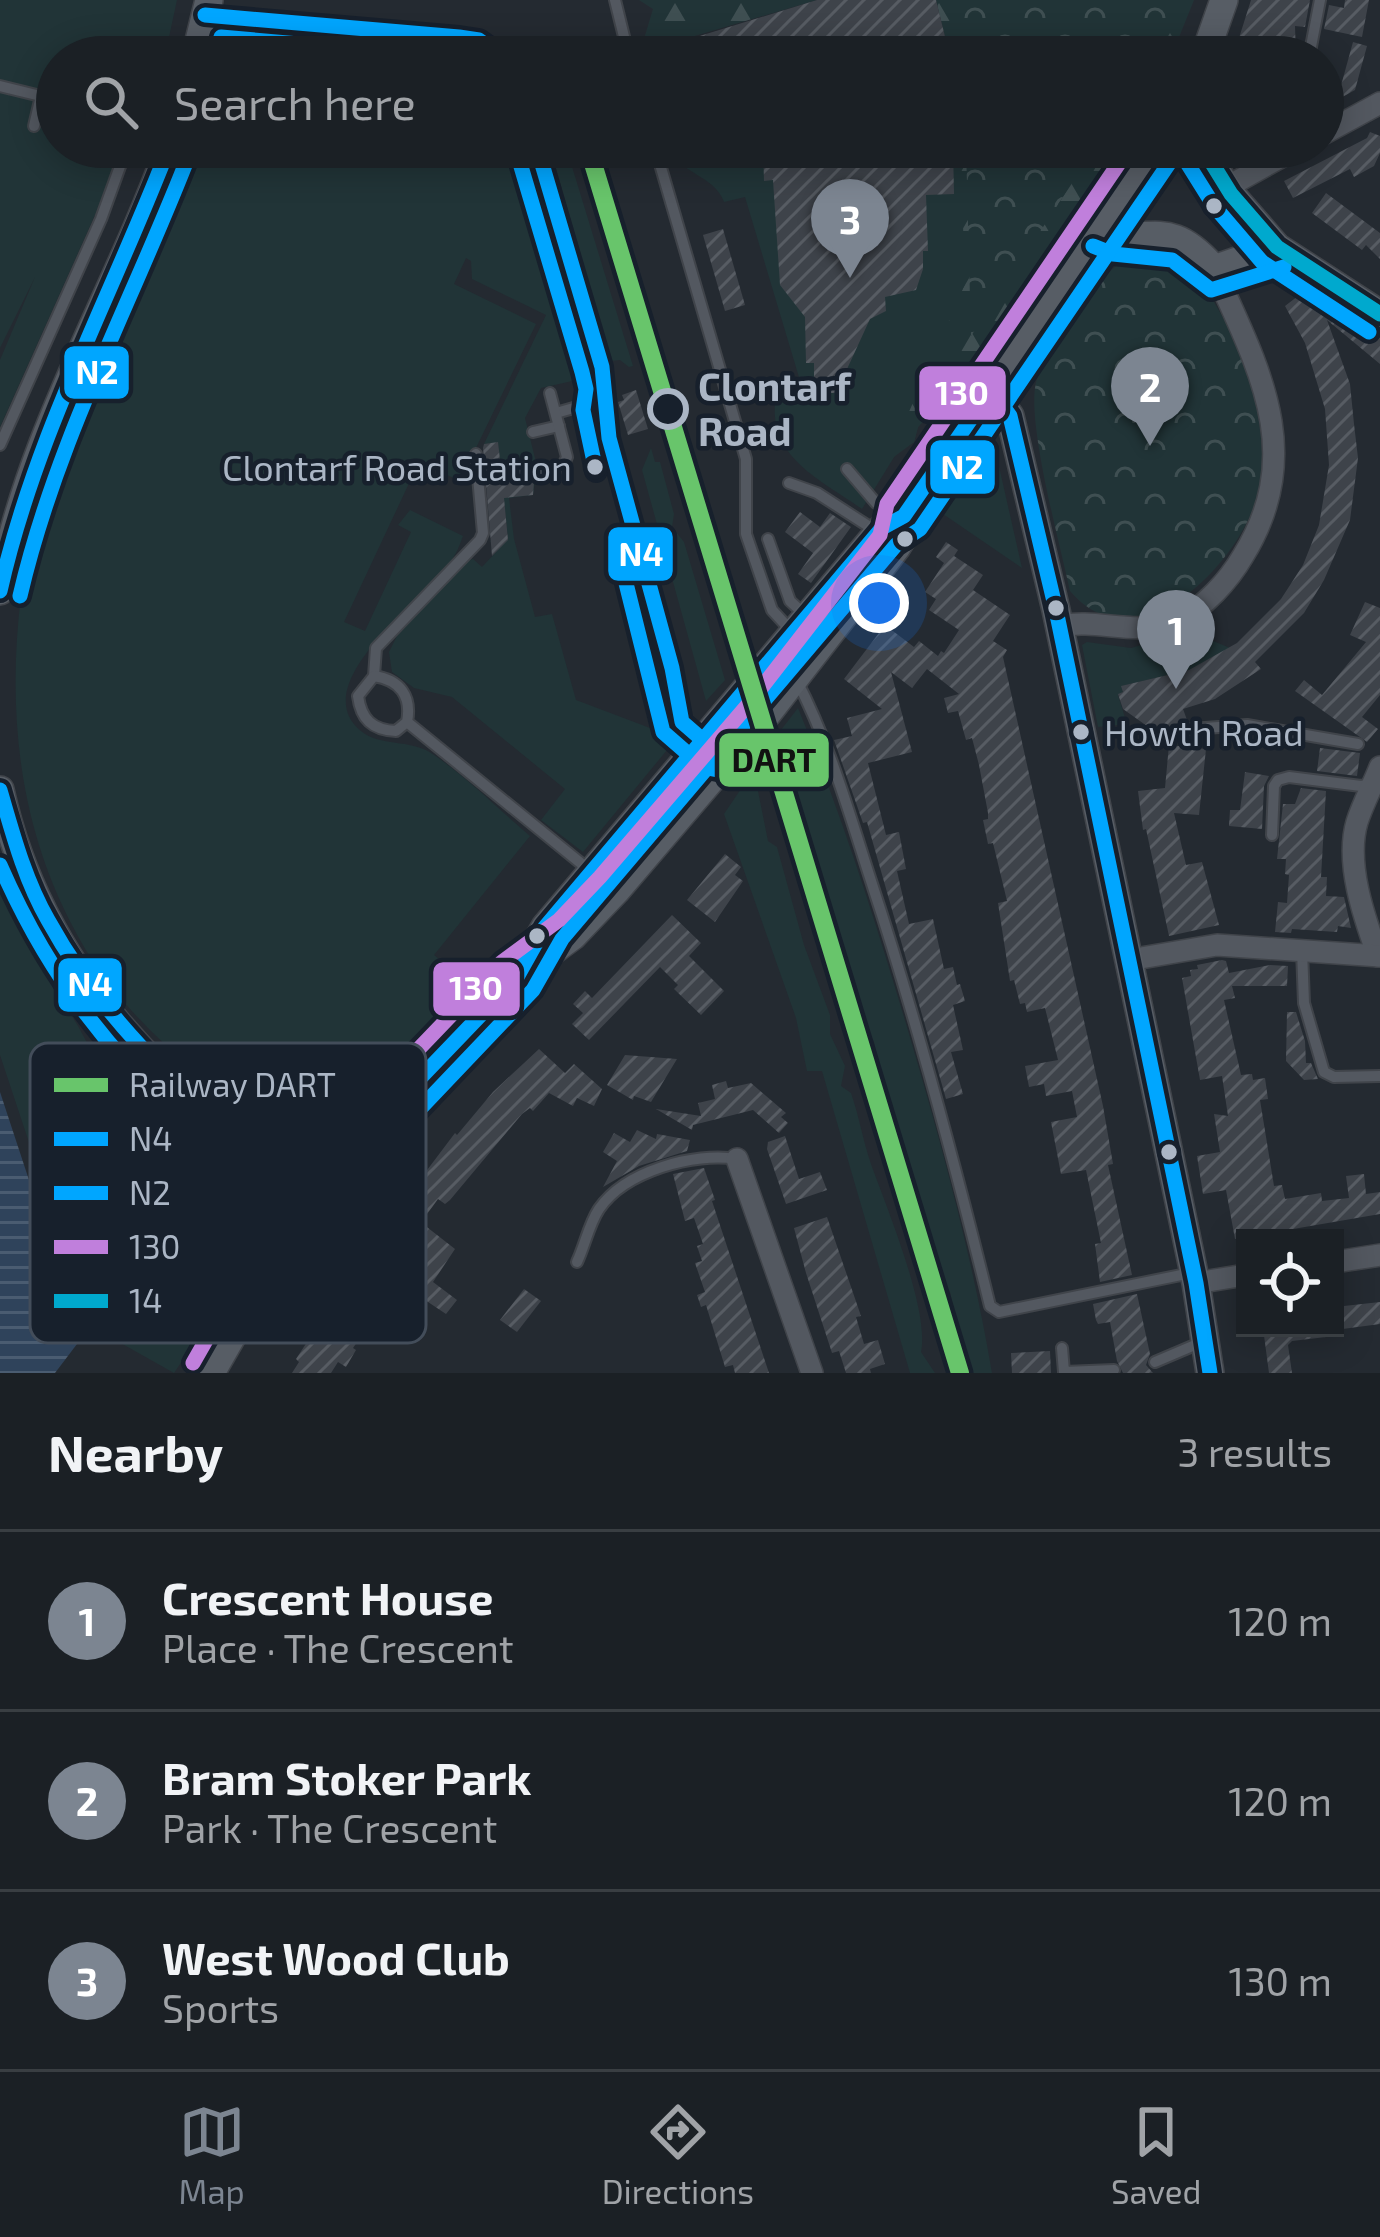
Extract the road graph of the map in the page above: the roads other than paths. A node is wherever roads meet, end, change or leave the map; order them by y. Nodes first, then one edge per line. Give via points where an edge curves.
1 (615, 0) edge
2 (1224, 0) edge
3 (1320, 0) edge
4 (207, 7) edge
5 (443, 36) edge
6 (624, 36) edge
7 (1214, 36) edge
8 (1313, 36) edge
9 (0, 86) edge
10 (36, 95) edge
11 (1380, 104) edge
12 (36, 117) edge
13 (1344, 123) edge
14 (34, 126) dead end
15 (120, 168) edge
16 (160, 168) edge
17 (543, 168) edge
18 (661, 168) edge
19 (1141, 168) edge
20 (1215, 168) edge
21 (1261, 168) edge
22 (1227, 187) junction
23 (1101, 227) junction
24 (1150, 233) junction
25 (1277, 247) junction
26 (1152, 263) dead end
27 (1214, 269) junction
28 (1380, 314) edge
29 (744, 388) dead end
30 (991, 390) junction
31 (550, 393) dead end
32 (727, 393) junction
33 (605, 399) junction
34 (557, 419) junction
35 (533, 432) dead end
36 (0, 445) edge
37 (476, 454) dead end
38 (847, 469) dead end
39 (537, 473) dead end
40 (789, 484) dead end
41 (904, 517) junction
42 (878, 532) junction
43 (768, 539) dead end
44 (0, 591) edge
45 (801, 625) junction
46 (1060, 626) junction
47 (374, 676) junction
48 (796, 678) junction
49 (407, 722) junction
50 (1191, 729) dead end
51 (701, 739) junction
52 (1358, 744) dead end
53 (733, 753) junction
54 (1378, 778) edge
55 (0, 790) edge
56 (1272, 835) dead end
57 (592, 871) junction
58 (616, 891) junction
59 (1302, 950) junction
60 (1379, 958) edge
61 (1129, 960) junction
62 (474, 978) dead end
63 (507, 987) junction
64 (135, 1043) edge
65 (426, 1072) edge
66 (1380, 1076) edge
67 (737, 1159) joint
68 (1380, 1255) edge
69 (1344, 1261) edge
70 (577, 1262) dead end
71 (1236, 1275) edge
72 (1195, 1277) junction
73 (1205, 1341) junction
74 (229, 1343) edge
75 (1062, 1348) dead end
76 (1155, 1362) dead end
77 (1114, 1370) edge
78 (212, 1373) edge
79 (812, 1373) edge
80 (1210, 1373) edge

1 - 6 lane
2 - 7 main road
3 - 8 lane
4 - 5 lane
9 - 10 lane
11 - 13 street
12 - 14 lane
15 - 36 lane
16 - 44 main road via 37,460
17 - 33 lane
18 - 32 lane
19 - 23 main road
20 - 22 main road
21 - 22 street
22 - 25 main road
23 - 24 main road
23 - 30 main road
24 - 26 lane
24 - 27 main road via 1186,242
25 - 27 main road
25 - 28 main road
27 - 46 street via 1268,397 1275,460 1266,516 1237,567 1178,620 1133,630
29 - 32 lane
30 - 41 main road
30 - 46 main road via 1010,416
31 - 34 lane
32 - 45 lane via 746,459 746,534 772,610
33 - 34 lane
33 - 51 lane via 682,722
34 - 35 lane
34 - 39 lane via 566,462
37 - 47 lane via 480,540 376,648
38 - 41 lane via 876,503
40 - 42 lane
41 - 42 main road
41 - 48 main road via 897,547
42 - 45 main road
43 - 45 lane
45 - 51 main road
46 - 61 main road
47 - 49 lane via 407,695
47 - 49 lane via 358,696 361,713 385,730
48 - 53 main road
48 - 72 lane via 883,916 990,1306 999,1312
49 - 57 lane
50 - 52 lane via 1247,725
51 - 53 lane
51 - 57 main road
53 - 58 main road
54 - 56 lane via 1361,786 1278,780
54 - 60 street via 1354,842
55 - 64 main road via 54,935
57 - 58 lane
57 - 63 main road
58 - 63 main road
59 - 60 street
59 - 61 street via 1217,945
59 - 66 lane via 1304,1003 1324,1072
61 - 72 main road
62 - 63 lane
63 - 65 main road
67 - 70 lane via 699,1159 621,1187 595,1216
67 - 79 street
68 - 69 street
71 - 72 street
72 - 73 main road
73 - 76 lane
73 - 80 main road
74 - 78 main road
75 - 77 lane via 1064,1372

